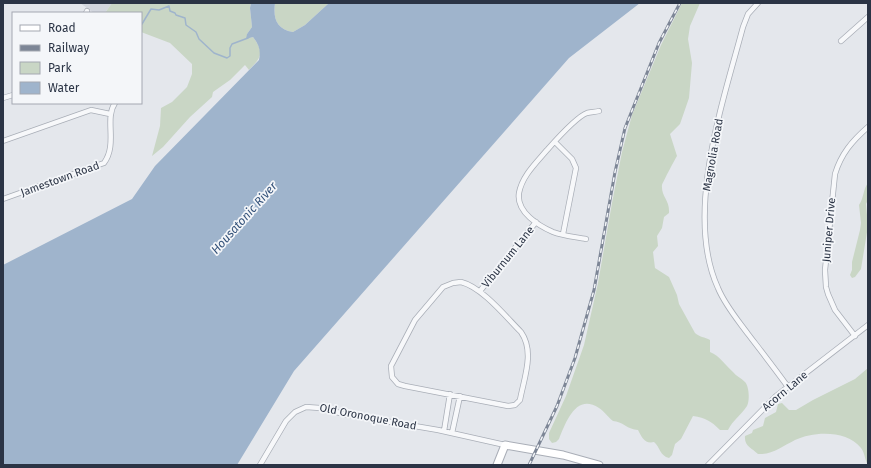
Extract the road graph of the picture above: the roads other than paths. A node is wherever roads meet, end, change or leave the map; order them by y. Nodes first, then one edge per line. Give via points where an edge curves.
1 (758, 3) edge
2 (868, 17) edge
3 (840, 41) dead end
4 (115, 104) edge
5 (599, 111) dead end
6 (110, 114) junction
7 (868, 127) edge
8 (3, 141) edge
9 (555, 142) junction
10 (3, 199) edge
11 (536, 222) junction
12 (563, 234) junction
13 (586, 238) dead end
14 (480, 291) junction
15 (868, 325) edge
16 (855, 336) junction
17 (788, 387) junction
18 (450, 394) junction
19 (460, 396) junction
20 (444, 431) junction
21 (452, 433) junction
22 (504, 445) junction
23 (260, 465) edge
24 (498, 465) edge
25 (599, 465) edge
26 (708, 465) edge

1 - 17 street, Magnolia Road via 748,14 743,27 714,136 707,181 705,235 711,268 722,298
2 - 3 street
4 - 6 street, Jamestown Road
5 - 9 street via 582,116
6 - 8 street via 91,110
6 - 10 street, Jamestown Road via 112,140 104,163
7 - 16 street, Juniper Drive via 847,148 837,167 833,182 825,270 826,287 831,302
9 - 11 street via 528,172 519,194 521,206
9 - 12 street via 572,159 576,168
11 - 12 street
11 - 14 street, Viburnum Lane
12 - 13 street
14 - 18 street via 461,282 442,287 415,320 391,366 392,377 398,384
14 - 19 street via 526,340 528,358 520,400 515,405 508,406
15 - 16 street, Acorn Lane
16 - 17 street, Acorn Lane
17 - 26 street, Acorn Lane
18 - 19 street
18 - 20 street
19 - 21 street
20 - 21 street, Old Oronoque Road
20 - 23 street, Old Oronoque Road via 306,407 295,412 286,421
21 - 22 street, Old Oronoque Road
22 - 24 street
22 - 25 street

